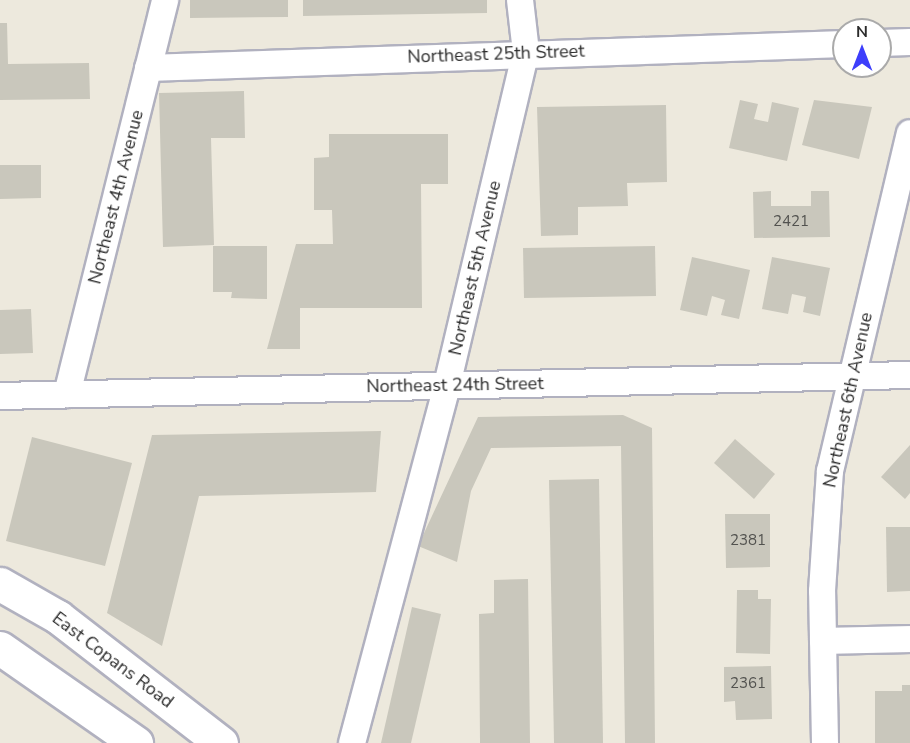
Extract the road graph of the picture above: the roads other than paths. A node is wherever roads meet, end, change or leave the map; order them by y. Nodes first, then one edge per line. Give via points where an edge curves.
1 (165, 0) edge
2 (520, 0) edge
3 (910, 42) edge
4 (892, 43) edge
5 (832, 44) edge
6 (526, 52) junction
7 (148, 68) junction
8 (910, 133) edge
9 (910, 375) edge
10 (849, 377) junction
11 (447, 386) junction
12 (67, 394) junction
13 (0, 396) edge
14 (0, 584) edge
15 (910, 639) edge
16 (823, 641) junction
17 (0, 648) edge
18 (136, 743) edge
19 (221, 743) edge
20 (352, 743) edge
21 (825, 743) edge

1 - 7 street, Northeast 4th Avenue
2 - 6 street, Northeast 5th Avenue
3 - 4 street
5 - 6 street, Northeast 25th Street
6 - 7 street, Northeast 25th Street
6 - 11 street, Northeast 5th Avenue
7 - 12 street, Northeast 4th Avenue
8 - 10 street, Northeast 6th Avenue
9 - 10 street, Northeast 24th Street
10 - 11 street, Northeast 24th Street
10 - 16 street, Northeast 6th Avenue via 825,526
11 - 12 street, Northeast 24th Street
11 - 20 street, Northeast 5th Avenue
12 - 13 street, Northeast 24th Street
14 - 19 main road, East Copans Road via 58,617
15 - 16 street
16 - 21 street, Northeast 6th Avenue
17 - 18 main road

